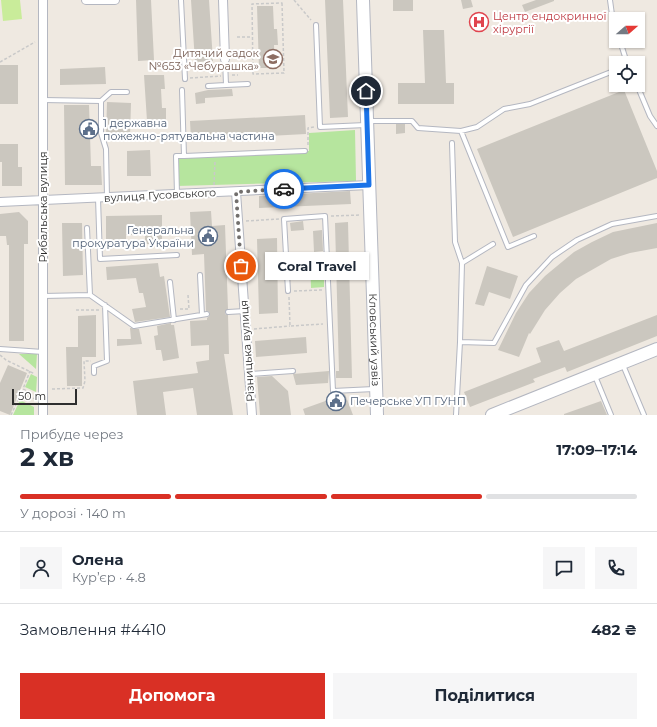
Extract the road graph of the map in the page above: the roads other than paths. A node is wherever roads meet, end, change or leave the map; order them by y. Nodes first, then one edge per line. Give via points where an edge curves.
1 (43, 0) edge
2 (86, 0) edge
3 (115, 0) edge
4 (181, 0) edge
5 (223, 0) edge
6 (363, 0) edge
7 (610, 0) edge
8 (612, 12) edge
9 (316, 25) road end
10 (225, 59) joint
11 (609, 73) edge
12 (185, 79) road end
13 (226, 84) junction
14 (248, 84) dead end
15 (208, 86) dead end
16 (182, 90) dead end
17 (127, 92) dead end
18 (640, 92) edge
19 (43, 100) junction
20 (102, 101) junction
21 (367, 123) junction
22 (657, 126) edge
23 (461, 131) junction
24 (452, 143) dead end
25 (305, 151) road end
26 (184, 156) junction
27 (369, 185) junction
28 (236, 192) junction
29 (176, 194) junction
30 (102, 198) junction
31 (43, 201) junction
32 (0, 202) edge
33 (657, 216) edge
34 (87, 228) dead end
35 (534, 236) dead end
36 (493, 244) dead end
37 (177, 255) dead end
38 (462, 263) junction
39 (200, 275) dead end
40 (170, 282) dead end
41 (288, 291) road end
42 (90, 295) junction
43 (43, 296) junction
44 (106, 308) junction
45 (244, 311) junction
46 (228, 312) dead end
47 (174, 320) junction
48 (460, 342) junction
49 (0, 349) edge
50 (657, 349) edge
51 (43, 352) junction
52 (622, 363) junction
53 (293, 371) dead end
54 (94, 373) dead end
55 (249, 374) junction
56 (594, 374) junction
57 (376, 389) junction
58 (43, 415) edge
59 (252, 415) edge
60 (377, 415) edge
61 (456, 415) edge
62 (492, 415) edge
63 (611, 415) edge
64 (644, 415) edge

1 - 19 street, Рибальська вулиця
2 - 3 street
4 - 12 lane
5 - 10 street
6 - 21 street, Кловський узвіз
7 - 8 lane
9 - 21 lane via 320,127
10 - 13 lane
11 - 23 lane via 530,104 504,109 477,127
13 - 14 lane
13 - 15 lane
16 - 26 lane
17 - 20 lane via 111,92
18 - 22 lane
19 - 20 lane
19 - 31 street, Рибальська вулиця
20 - 30 lane via 101,133 106,149
21 - 23 lane via 412,121 418,128
21 - 27 street, Кловський узвіз
23 - 35 lane via 508,247
24 - 38 lane via 456,242
25 - 26 lane
26 - 29 lane via 176,156
27 - 28 street, вулиця Гусовського
27 - 57 street, Кловський узвіз
28 - 29 street, вулиця Гусовського
28 - 45 street, Різницька вулиця
29 - 30 street, вулиця Гусовського
30 - 31 street, вулиця Гусовського
30 - 37 lane via 100,259
31 - 32 street, вулиця Гусовського
31 - 43 street, Рибальська вулиця
33 - 48 lane via 612,224 577,240 552,257 526,285 494,343
34 - 42 lane
36 - 38 lane
38 - 48 lane
39 - 47 lane via 204,314
40 - 47 lane
41 - 57 lane via 284,219 325,216 333,391
42 - 43 lane
42 - 44 lane
43 - 51 street, Рибальська вулиця
44 - 47 lane via 134,326
44 - 54 lane via 107,360 94,366
45 - 46 lane
45 - 55 street, Різницька вулиця
48 - 61 lane
49 - 51 lane
50 - 52 street
51 - 58 street, Рибальська вулиця
52 - 56 street
52 - 64 lane
53 - 55 lane
55 - 59 street, Різницька вулиця
56 - 62 street
56 - 63 lane
57 - 60 street, Кловський узвіз

